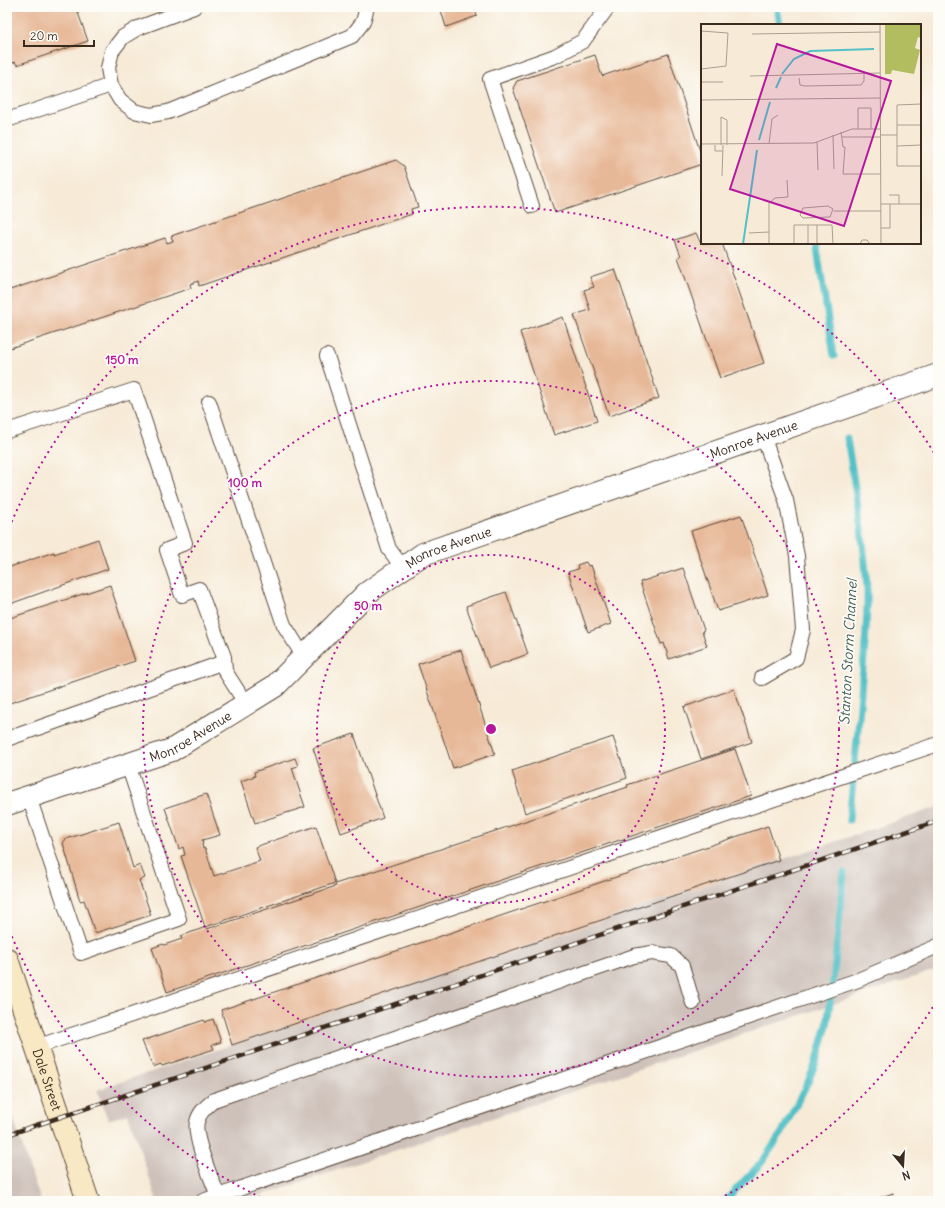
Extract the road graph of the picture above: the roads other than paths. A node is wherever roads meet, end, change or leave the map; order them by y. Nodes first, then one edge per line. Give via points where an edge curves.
1 (194, 7) edge
2 (367, 7) edge
3 (608, 7) edge
4 (111, 85) junction
5 (7, 120) edge
6 (532, 206) dead end
7 (327, 356) dead end
8 (938, 375) edge
9 (209, 402) dead end
10 (7, 431) edge
11 (763, 436) junction
12 (403, 568) junction
13 (304, 657) junction
14 (224, 662) junction
15 (762, 678) dead end
16 (246, 704) junction
17 (7, 738) edge
18 (938, 744) edge
19 (128, 765) junction
20 (29, 797) junction
21 (7, 804) edge
22 (938, 946) edge
23 (7, 959) edge
24 (694, 1003) dead end
25 (36, 1047) junction
26 (218, 1196) junction
27 (88, 1201) edge
28 (203, 1201) edge

1 - 4 lane via 138,28 123,37 112,51 109,62
2 - 4 lane via 363,22 352,36 168,112 151,115 134,111 120,100
3 - 6 lane via 583,41 555,56 490,79
4 - 5 lane
7 - 12 lane via 390,549
8 - 11 street, Monroe Avenue
9 - 13 lane via 284,625
10 - 14 lane via 134,390 185,544 167,550 182,595 199,589
11 - 12 street, Monroe Avenue via 423,554
11 - 15 lane via 788,507 797,556 803,630 796,658
12 - 13 street, Monroe Avenue via 367,593
13 - 16 street, Monroe Avenue via 275,686
14 - 16 lane via 225,671
14 - 17 lane
16 - 19 street, Monroe Avenue via 172,750
18 - 25 lane
19 - 20 street, Monroe Avenue
19 - 20 lane via 179,919 81,954
20 - 21 street, Monroe Avenue
22 - 26 lane via 858,980
23 - 25 street, Dale Street
24 - 26 lane via 682,966 671,956 652,953 634,956 214,1100 201,1112 197,1122 197,1138
25 - 27 street, Dale Street
26 - 28 lane

